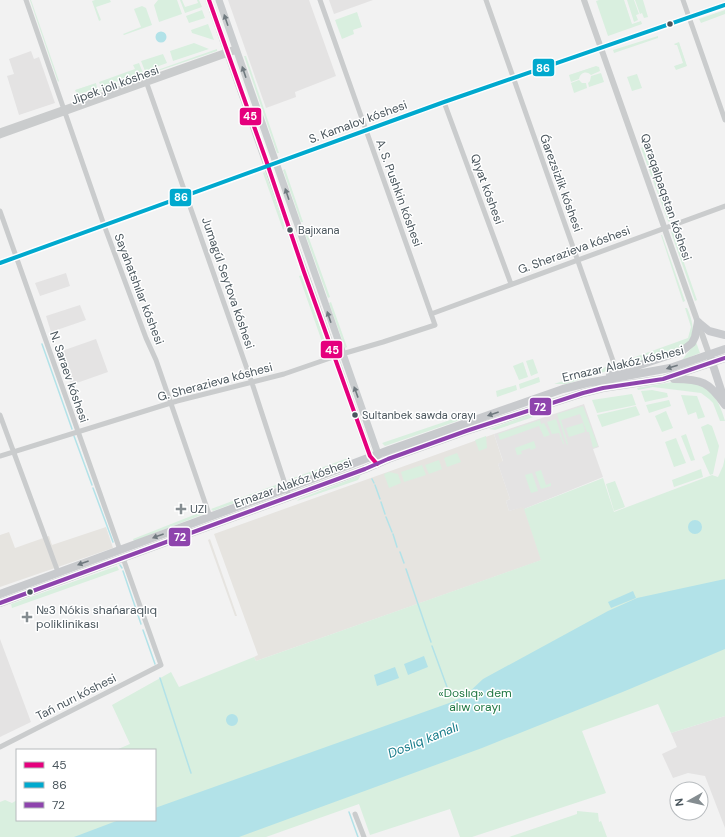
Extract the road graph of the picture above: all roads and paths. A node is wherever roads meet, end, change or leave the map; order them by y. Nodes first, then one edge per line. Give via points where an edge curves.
1 (26, 0) edge
2 (209, 0) edge
3 (219, 0) edge
4 (320, 0) edge
5 (486, 0) edge
6 (584, 0) edge
7 (683, 0) edge
8 (725, 5) edge
9 (690, 18) junction
10 (602, 48) junction
11 (236, 50) junction
12 (228, 53) junction
13 (513, 78) junction
14 (147, 84) junction
15 (444, 102) junction
16 (65, 111) junction
17 (725, 120) edge
18 (366, 130) junction
19 (0, 131) edge
20 (0, 136) edge
21 (276, 163) junction
22 (268, 166) junction
23 (186, 195) junction
24 (725, 206) edge
25 (0, 210) edge
26 (104, 225) junction
27 (665, 228) junction
28 (16, 257) junction
29 (578, 259) junction
30 (0, 263) edge
31 (510, 284) junction
32 (431, 314) junction
33 (698, 322) junction
34 (435, 325) joint
35 (725, 335) edge
36 (725, 349) edge
37 (342, 354) junction
38 (709, 354) junction
39 (334, 357) junction
40 (725, 358) edge
41 (712, 363) junction
42 (617, 372) junction
43 (628, 376) junction
44 (663, 379) junction
45 (252, 383) junction
46 (587, 383) junction
47 (725, 401) edge
48 (170, 404) junction
49 (725, 405) edge
50 (510, 412) junction
51 (0, 415) edge
52 (77, 432) junction
53 (374, 442) junction
54 (367, 446) junction
55 (13, 451) junction
56 (374, 455) junction
57 (0, 456) edge
58 (377, 464) junction
59 (287, 493) junction
60 (210, 517) junction
61 (121, 554) junction
62 (58, 572) junction
63 (0, 594) edge
64 (0, 603) edge
65 (161, 665) joint
66 (0, 747) edge
67 (355, 814) dead end
68 (364, 837) edge

1 - 16 street, Sayahatshılar kóshesi
2 - 12 main road
11 -> 3 main road
4 - 18 street, A. S. Pushkin kóshesi
5 - 13 street, Ǵarezsizlik kóshesi
6 - 10 street, Qaraqalpaqstan kóshesi
7 - 9 street
8 - 9 street, S. Kamalov kóshesi
9 - 10 street, S. Kamalov kóshesi
9 - 17 street
10 - 13 street, S. Kamalov kóshesi
10 - 27 street, Qaraqalpaqstan kóshesi
11 - 12 street, Jipek jolı kóshesi
21 -> 11 main road
12 - 14 street, Jipek jolı kóshesi
12 - 16 street, Jipek jolı kóshesi
12 - 22 main road
13 - 15 street, S. Kamalov kóshesi
13 - 29 street, Ǵarezsizlik kóshesi
14 - 16 street, Jipek jolı kóshesi
14 - 23 street, Jumagúl Seytova kóshesi
15 - 18 street, S. Kamalov kóshesi
15 - 31 street, Qıyat kóshesi
16 - 19 street, Jipek jolı kóshesi
16 - 20 street, Jipek jolı kóshesi
16 - 26 street, Sayahatshılar kóshesi
18 - 21 street, S. Kamalov kóshesi
18 - 32 street, A. S. Pushkin kóshesi
21 - 22 street, S. Kamalov kóshesi
37 -> 21 main road
22 - 23 street, S. Kamalov kóshesi
22 - 39 main road
23 - 26 street, S. Kamalov kóshesi
23 - 45 street, Jumagúl Seytova kóshesi
24 - 27 street, G. Sherazieva kóshesi
25 - 28 street, N. Saraev kóshesi
26 - 28 street, S. Kamalov kóshesi
26 - 48 street, Sayahatshılar kóshesi via 156,360
27 - 29 street, G. Sherazieva kóshesi
27 - 33 street, Qaraqalpaqstan kóshesi
28 - 30 street, S. Kamalov kóshesi
28 - 52 street, N. Saraev kóshesi
29 - 31 street, G. Sherazieva kóshesi
29 - 42 street, Ǵarezsizlik kóshesi
31 - 32 street, G. Sherazieva kóshesi
32 - 34 street, A. S. Pushkin kóshesi
33 - 35 main road via 709,331
33 - 38 street, Qaraqalpaqstan kóshesi
33 - 42 main road via 692,343 682,351
34 - 37 street, G. Sherazieva kóshesi
36 - 38 main road, Ernazar Alakóz kóshesi
37 - 39 street, G. Sherazieva kóshesi
53 -> 37 main road
38 - 41 main road, Qaraqalpaqstan kóshesi
38 -> 43 main road, Ernazar Alakóz kóshesi via 670,368
39 - 45 street, G. Sherazieva kóshesi
39 - 54 main road
40 - 41 main road, Ernazar Alakóz kóshesi
41 - 44 main road, Ernazar Alakóz kóshesi
41 - 47 main road, Qaraqalpaqstan kóshesi
42 - 43 street
42 - 46 main road
43 - 46 main road, Ernazar Alakóz kóshesi
44 - 49 main road via 694,379 703,382 716,392
44 - 50 main road, Ernazar Alakóz kóshesi via 602,388
45 - 48 street, G. Sherazieva kóshesi
45 - 59 street, Jumagúl Seytova kóshesi
46 - 50 main road, Ernazar Alakóz kóshesi
48 - 52 street, G. Sherazieva kóshesi
48 - 60 street, Sayahatshılar kóshesi
50 -> 56 main road, Ernazar Alakóz kóshesi
50 - 58 main road, Ernazar Alakóz kóshesi
51 - 55 street
52 - 55 street, G. Sherazieva kóshesi
52 - 61 street, N. Saraev kóshesi
53 - 54 main road via 371,447
53 - 56 main road
54 - 56 main road
55 - 57 street, G. Sherazieva kóshesi
55 - 62 street
56 - 58 main road
56 - 59 main road, Ernazar Alakóz kóshesi
58 - 59 main road, Ernazar Alakóz kóshesi
59 - 60 main road, Ernazar Alakóz kóshesi
59 - 61 main road, Ernazar Alakóz kóshesi
60 -> 61 main road, Ernazar Alakóz kóshesi
61 -> 62 main road, Ernazar Alakóz kóshesi
61 - 64 main road, Ernazar Alakóz kóshesi
61 - 65 street, N. Saraev kóshesi
62 - 63 main road, Ernazar Alakóz kóshesi
65 - 66 street, Tań nurı kóshesi
67 - 68 street

